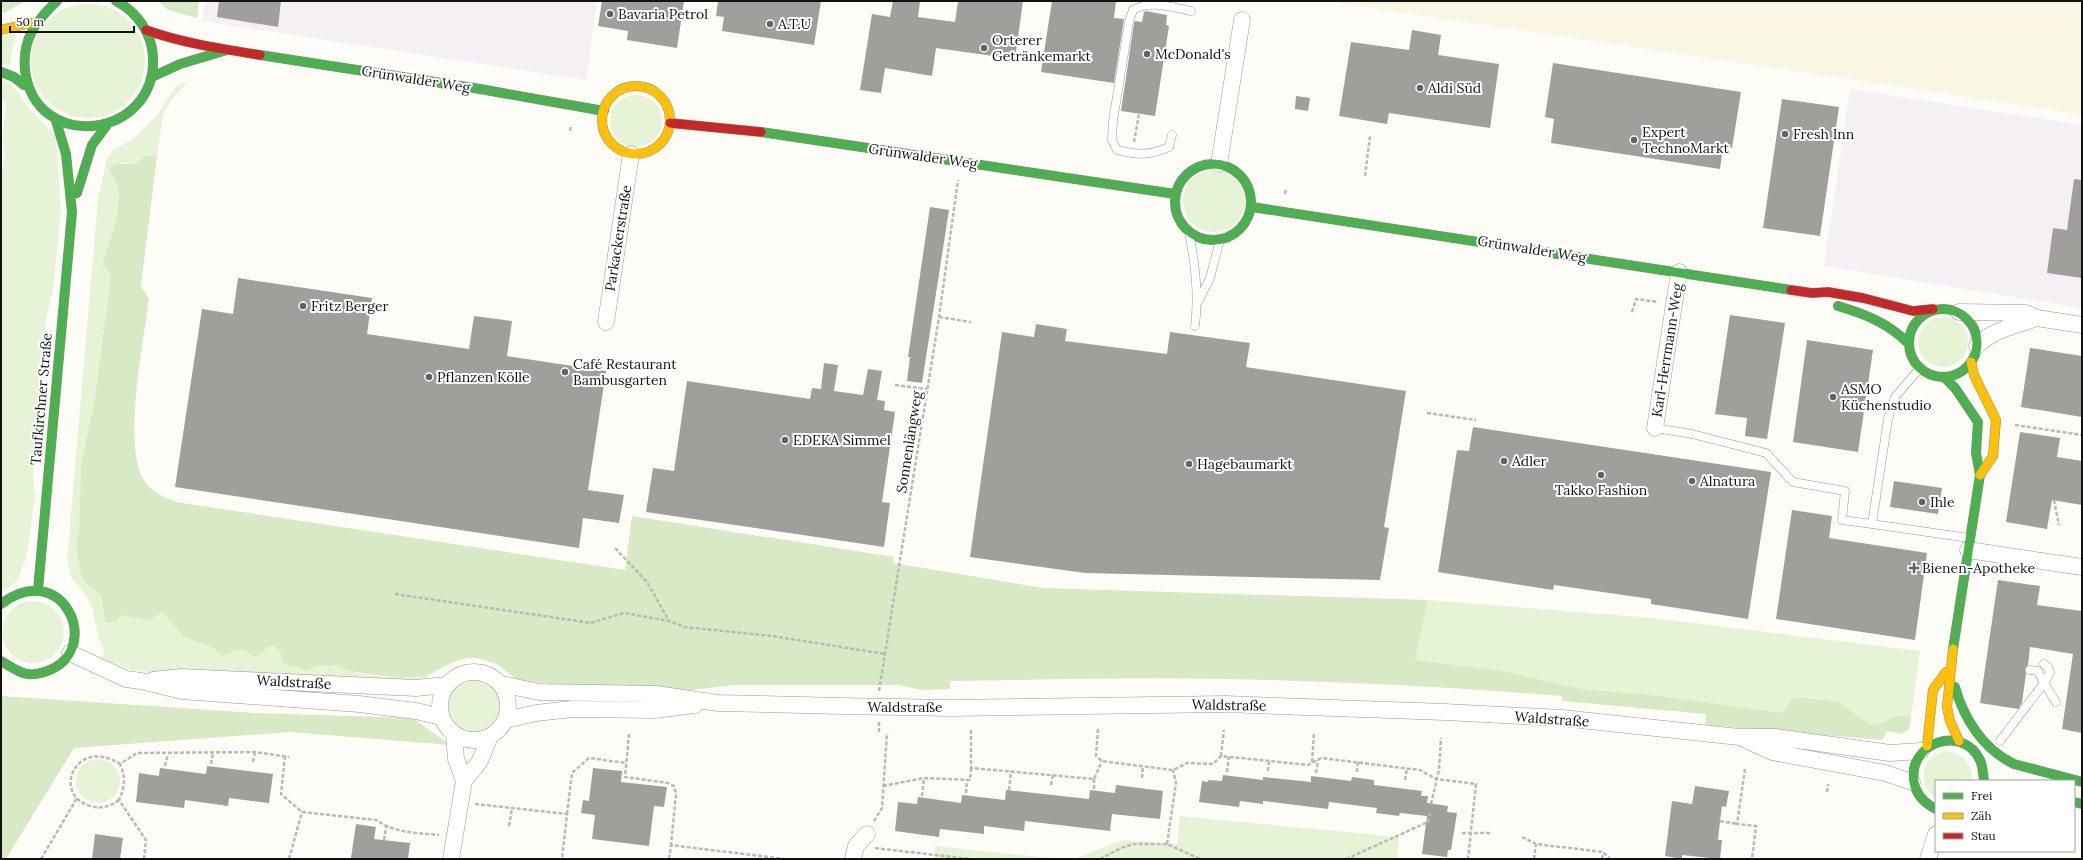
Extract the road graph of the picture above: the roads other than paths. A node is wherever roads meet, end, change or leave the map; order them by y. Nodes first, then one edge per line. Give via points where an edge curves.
1 (58, 1) edge
2 (116, 1) edge
3 (1191, 11) dead end
4 (1242, 20) dead end
5 (31, 24) junction
6 (1, 30) edge
7 (146, 30) junction
8 (228, 50) junction
9 (1, 72) edge
10 (152, 77) junction
11 (24, 85) junction
12 (604, 111) junction
13 (56, 121) junction
14 (670, 123) junction
15 (107, 125) junction
16 (1172, 135) dead end
17 (631, 154) junction
18 (1220, 164) junction
19 (1175, 194) junction
20 (1252, 206) junction
21 (72, 212) junction
22 (1189, 232) junction
23 (1220, 240) junction
24 (1679, 272) junction
25 (1812, 294) junction
26 (1198, 302) junction
27 (1933, 309) junction
28 (1959, 312) junction
29 (2037, 318) junction
30 (606, 322) dead end
31 (2082, 325) edge
32 (1195, 326) dead end
33 (1908, 343) junction
34 (1977, 346) junction
35 (1971, 362) junction
36 (1920, 368) junction
37 (1944, 377) junction
38 (1655, 428) joint
39 (1980, 475) junction
40 (1872, 524) junction
41 (1969, 544) junction
42 (2082, 566) edge
43 (38, 590) junction
44 (1, 604) edge
45 (70, 653) junction
46 (1, 661) edge
47 (2044, 664) dead end
48 (1950, 666) junction
49 (2030, 670) dead end
50 (141, 681) junction
51 (2044, 683) junction
52 (501, 684) junction
53 (447, 685) junction
54 (2056, 702) dead end
55 (718, 703) junction
56 (441, 717) junction
57 (506, 720) junction
58 (454, 734) junction
59 (490, 736) junction
60 (1739, 737) junction
61 (1959, 741) junction
62 (2000, 741) dead end
63 (1924, 748) junction
64 (2025, 777) dead end
65 (1984, 780) edge
66 (2046, 780) edge
67 (464, 781) junction
68 (1912, 782) junction
69 (2082, 782) edge
70 (1935, 809) edge
71 (1935, 837) edge
72 (451, 859) edge
73 (1928, 859) edge

1 - 5 main road via 44,9
2 - 7 main road via 135,14
3 - 16 lane via 1153,4 1142,4 1133,10 1113,121 1112,140 1117,150 1153,154 1169,147
4 - 18 street
5 - 6 main road
5 - 11 main road via 22,43 19,64
7 - 8 main road, Grünwalder Weg via 160,36
7 - 10 main road via 152,45
8 - 10 main road, Grünwalder Weg via 180,64
8 - 12 main road, Grünwalder Weg
9 - 11 main road via 14,76
10 - 15 main road via 143,98 128,114
11 - 13 main road via 37,106
12 - 14 main road via 608,101 616,93 626,88 640,87 654,92 663,100 669,111
12 - 17 main road via 602,123 605,134 616,147
13 - 15 main road via 81,128
13 - 21 main road, Taufkirchner Straße via 64,139 69,163
14 - 17 main road via 661,143 642,154
14 - 19 main road, Grünwalder Weg via 749,130
15 - 21 main road, Taufkirchner Straße via 92,145
17 - 30 street, Parkackerstraße
18 - 19 main road via 1196,167 1187,174
18 - 20 main road via 1228,166 1243,177 1249,186
19 - 22 main road via 1177,215
20 - 23 main road via 1241,229 1232,236
20 - 24 main road, Grünwalder Weg
21 - 43 main road, Taufkirchner Straße
22 - 23 main road via 1209,240
22 - 26 lane via 1196,267
23 - 26 lane via 1210,278
24 - 25 main road, Grünwalder Weg
24 - 38 street, Karl-Herrmann-Weg
25 - 27 main road, Grünwalder Weg via 1842,294 1913,311
25 - 33 main road, Grünwalder Weg via 1828,304 1883,321
26 - 32 lane
27 - 28 main road, Grünwalder Weg via 1942,308
27 - 33 main road via 1912,326
28 - 29 street, Grünwalder Weg via 2026,313
28 - 34 main road via 1969,321 1976,333
29 - 31 street, Grünwalder Weg
29 - 34 street, Grünwalder Weg via 1999,330
33 - 36 main road, Grünwalder Weg via 1910,352
34 - 35 main road
35 - 37 main road via 1964,370
35 - 39 main road via 1974,375 1996,420 1993,456
36 - 37 main road via 1931,375
36 - 40 lane via 1895,397 1888,419
37 - 39 main road via 1955,388 1978,422 1976,453
38 - 40 lane via 1692,434 1766,453 1793,482 1845,491 1842,520
39 - 41 main road
40 - 41 lane
41 - 42 street
41 - 48 main road
43 - 44 main road via 16,593
43 - 45 main road via 54,595 66,605 73,616 76,634
45 - 46 main road via 64,662 52,671 35,675 17,672
45 - 50 street, Waldstraße via 115,675
47 - 51 lane via 2050,673
48 - 61 main road via 1947,707
48 - 63 main road via 1933,690
48 - 69 main road via 1960,706 1982,742 2012,764
49 - 51 lane via 2038,671
50 - 53 street, Waldstraße via 181,677 416,688
50 - 56 street, Waldstraße via 182,691 359,704 416,711
51 - 54 lane
51 - 62 lane
52 - 53 street, Waldstraße via 492,676 468,672 456,676
52 - 55 street, Waldstraße via 539,692 656,694
52 - 57 street via 509,702
53 - 56 street via 441,695
55 - 57 street, Waldstraße via 654,710 572,709
55 - 60 street, Waldstraße via 879,707 1194,704 1308,707 1562,718
56 - 58 street
57 - 59 street via 499,730
58 - 59 street via 472,740
58 - 67 street via 456,759
59 - 67 street via 480,761
60 - 63 street, Waldstraße via 1775,737 1890,753
60 - 68 street, Waldstraße via 1772,752 1885,774
61 - 63 main road, Waldstraße via 1942,739
61 - 65 main road via 1970,746 1988,767
63 - 68 main road via 1913,765
64 - 66 main road
67 - 72 street
68 - 70 main road via 1918,796 1928,806
71 - 73 street

